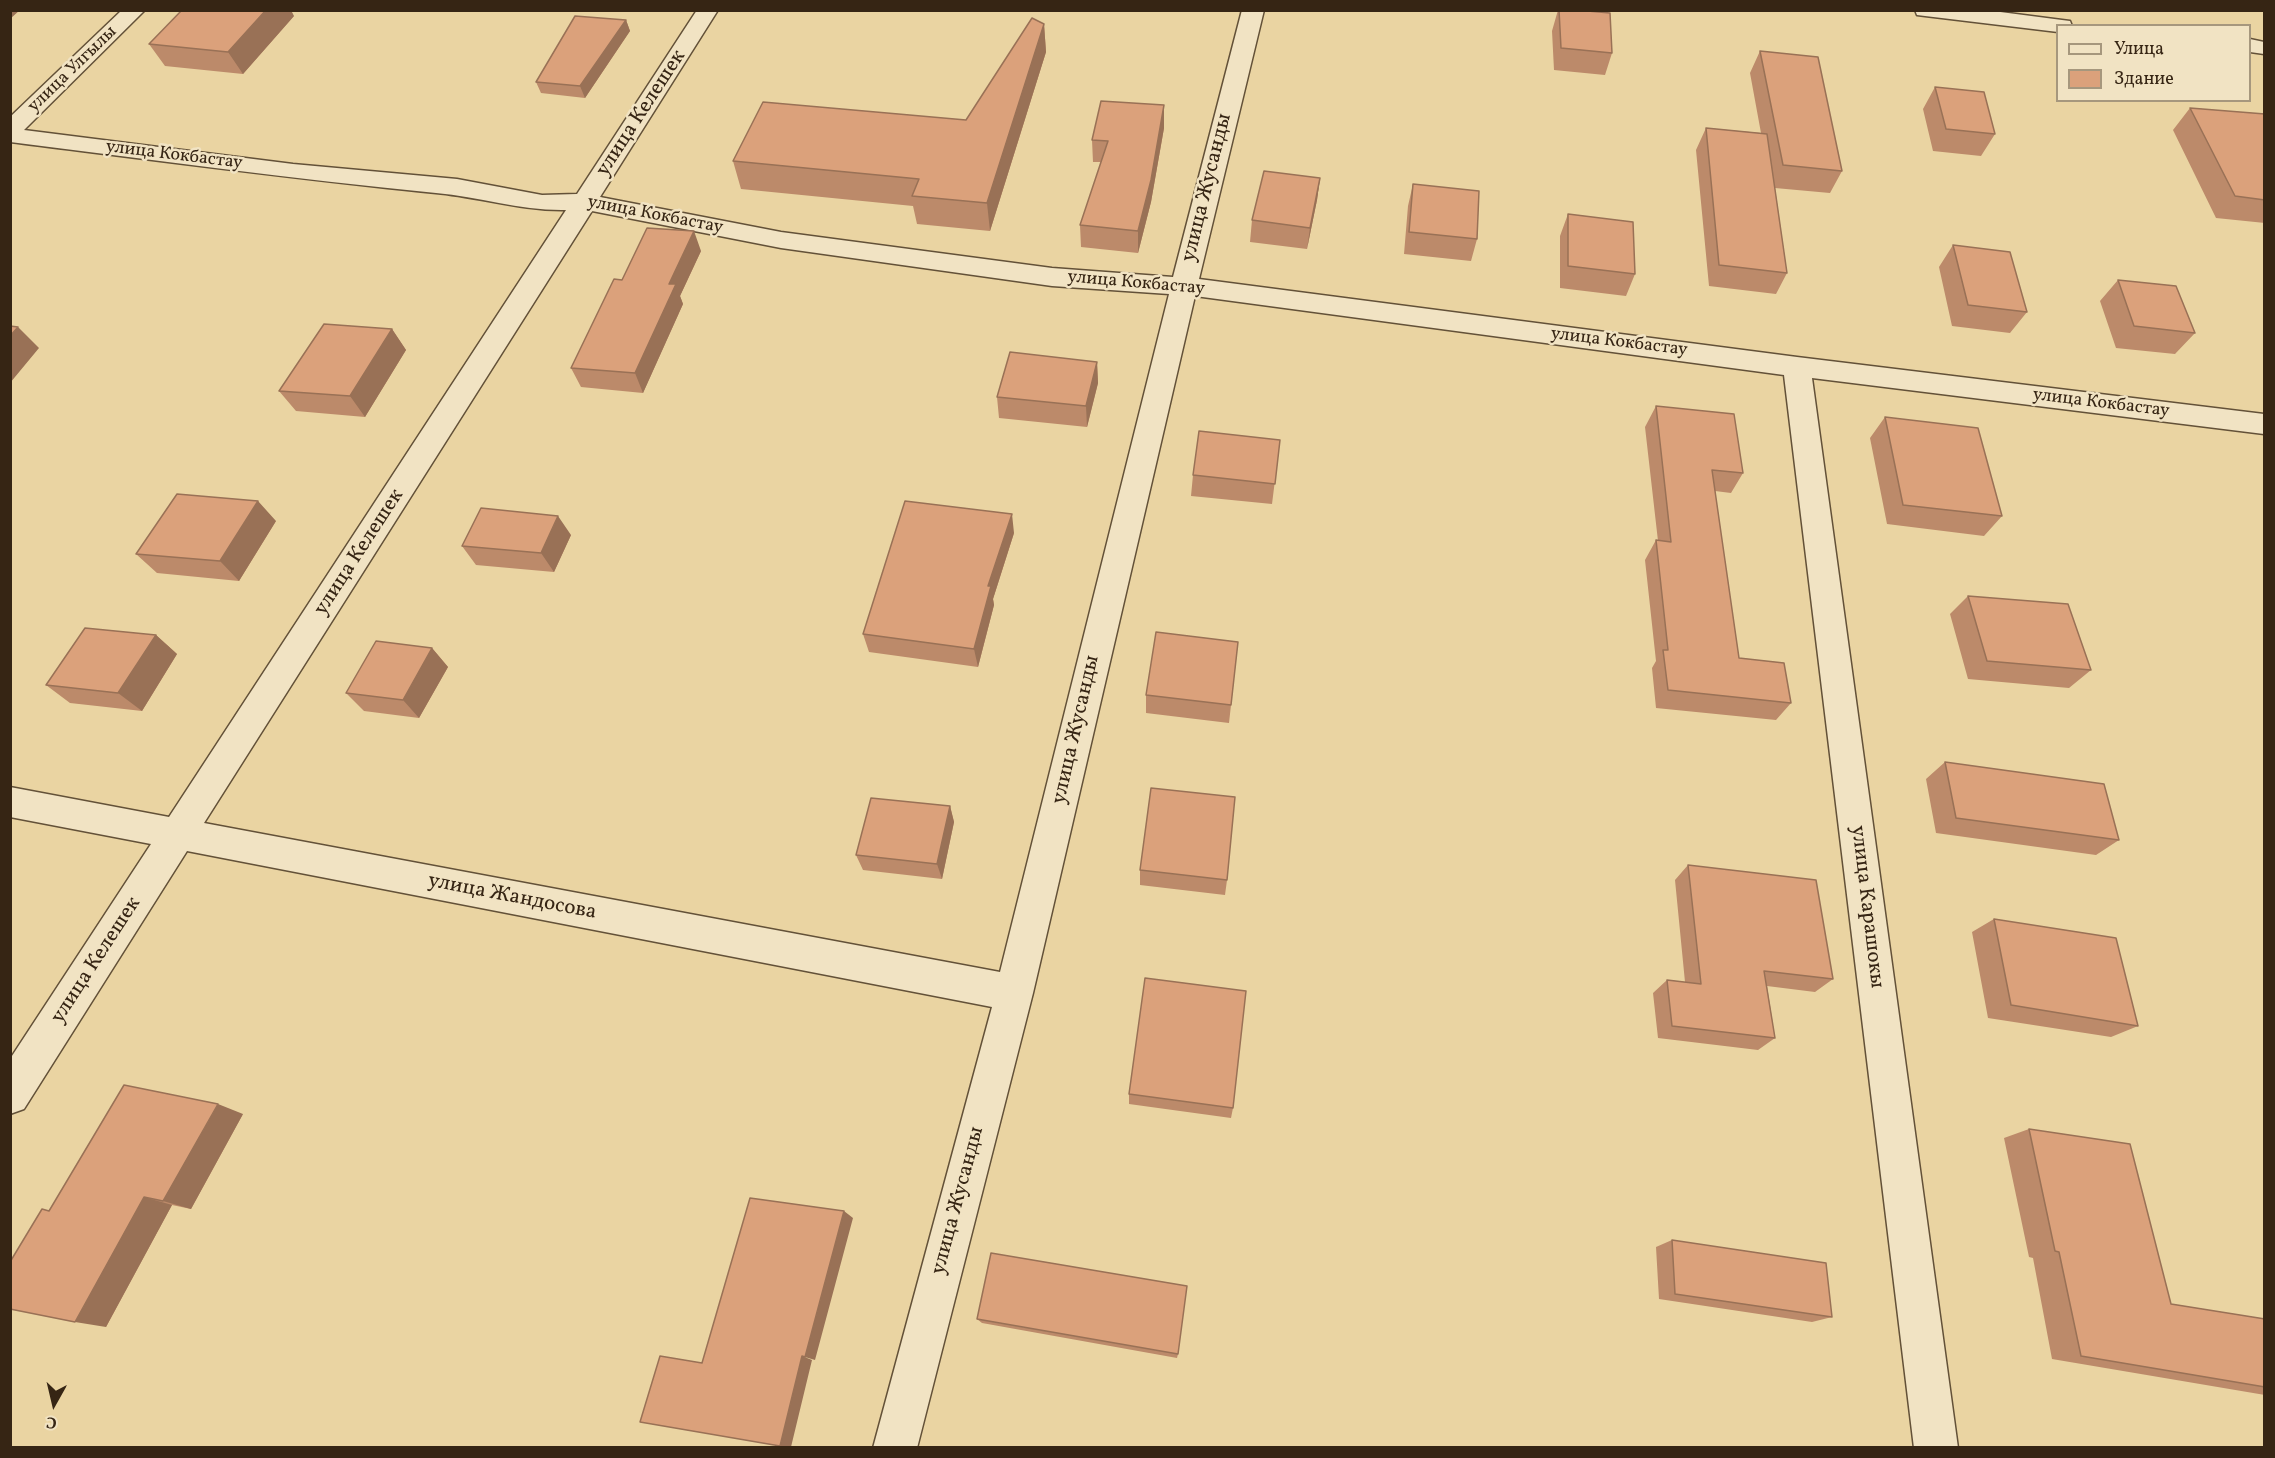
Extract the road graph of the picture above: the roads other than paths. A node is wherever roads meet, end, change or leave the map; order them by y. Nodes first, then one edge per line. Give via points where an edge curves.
1 (135, 10) edge
2 (708, 10) edge
3 (1253, 10) edge
4 (1925, 10) edge
5 (2056, 25) edge
6 (10, 130) edge
7 (10, 135) edge
8 (586, 202) junction
9 (1184, 286) junction
10 (1797, 367) junction
11 (2265, 424) edge
12 (10, 802) edge
13 (179, 835) junction
14 (1014, 993) junction
15 (10, 1095) edge
16 (895, 1448) edge
17 (1936, 1448) edge

1 - 6 street, улица Улгылы
2 - 8 street, улица Келешек
3 - 9 street, улица Жусанды
4 - 5 street
7 - 8 street, улица Кокбастау via 293,171 457,187 542,203
8 - 9 street, улица Кокбастау via 781,240 1052,277
8 - 13 street, улица Келешек
9 - 10 street, улица Кокбастау
9 - 14 street, улица Жусанды
10 - 11 street, улица Кокбастау
10 - 17 street, улица Карашокы
12 - 13 street, улица Жандосова
13 - 14 street, улица Жандосова
13 - 15 street, улица Келешек
14 - 16 street, улица Жусанды

